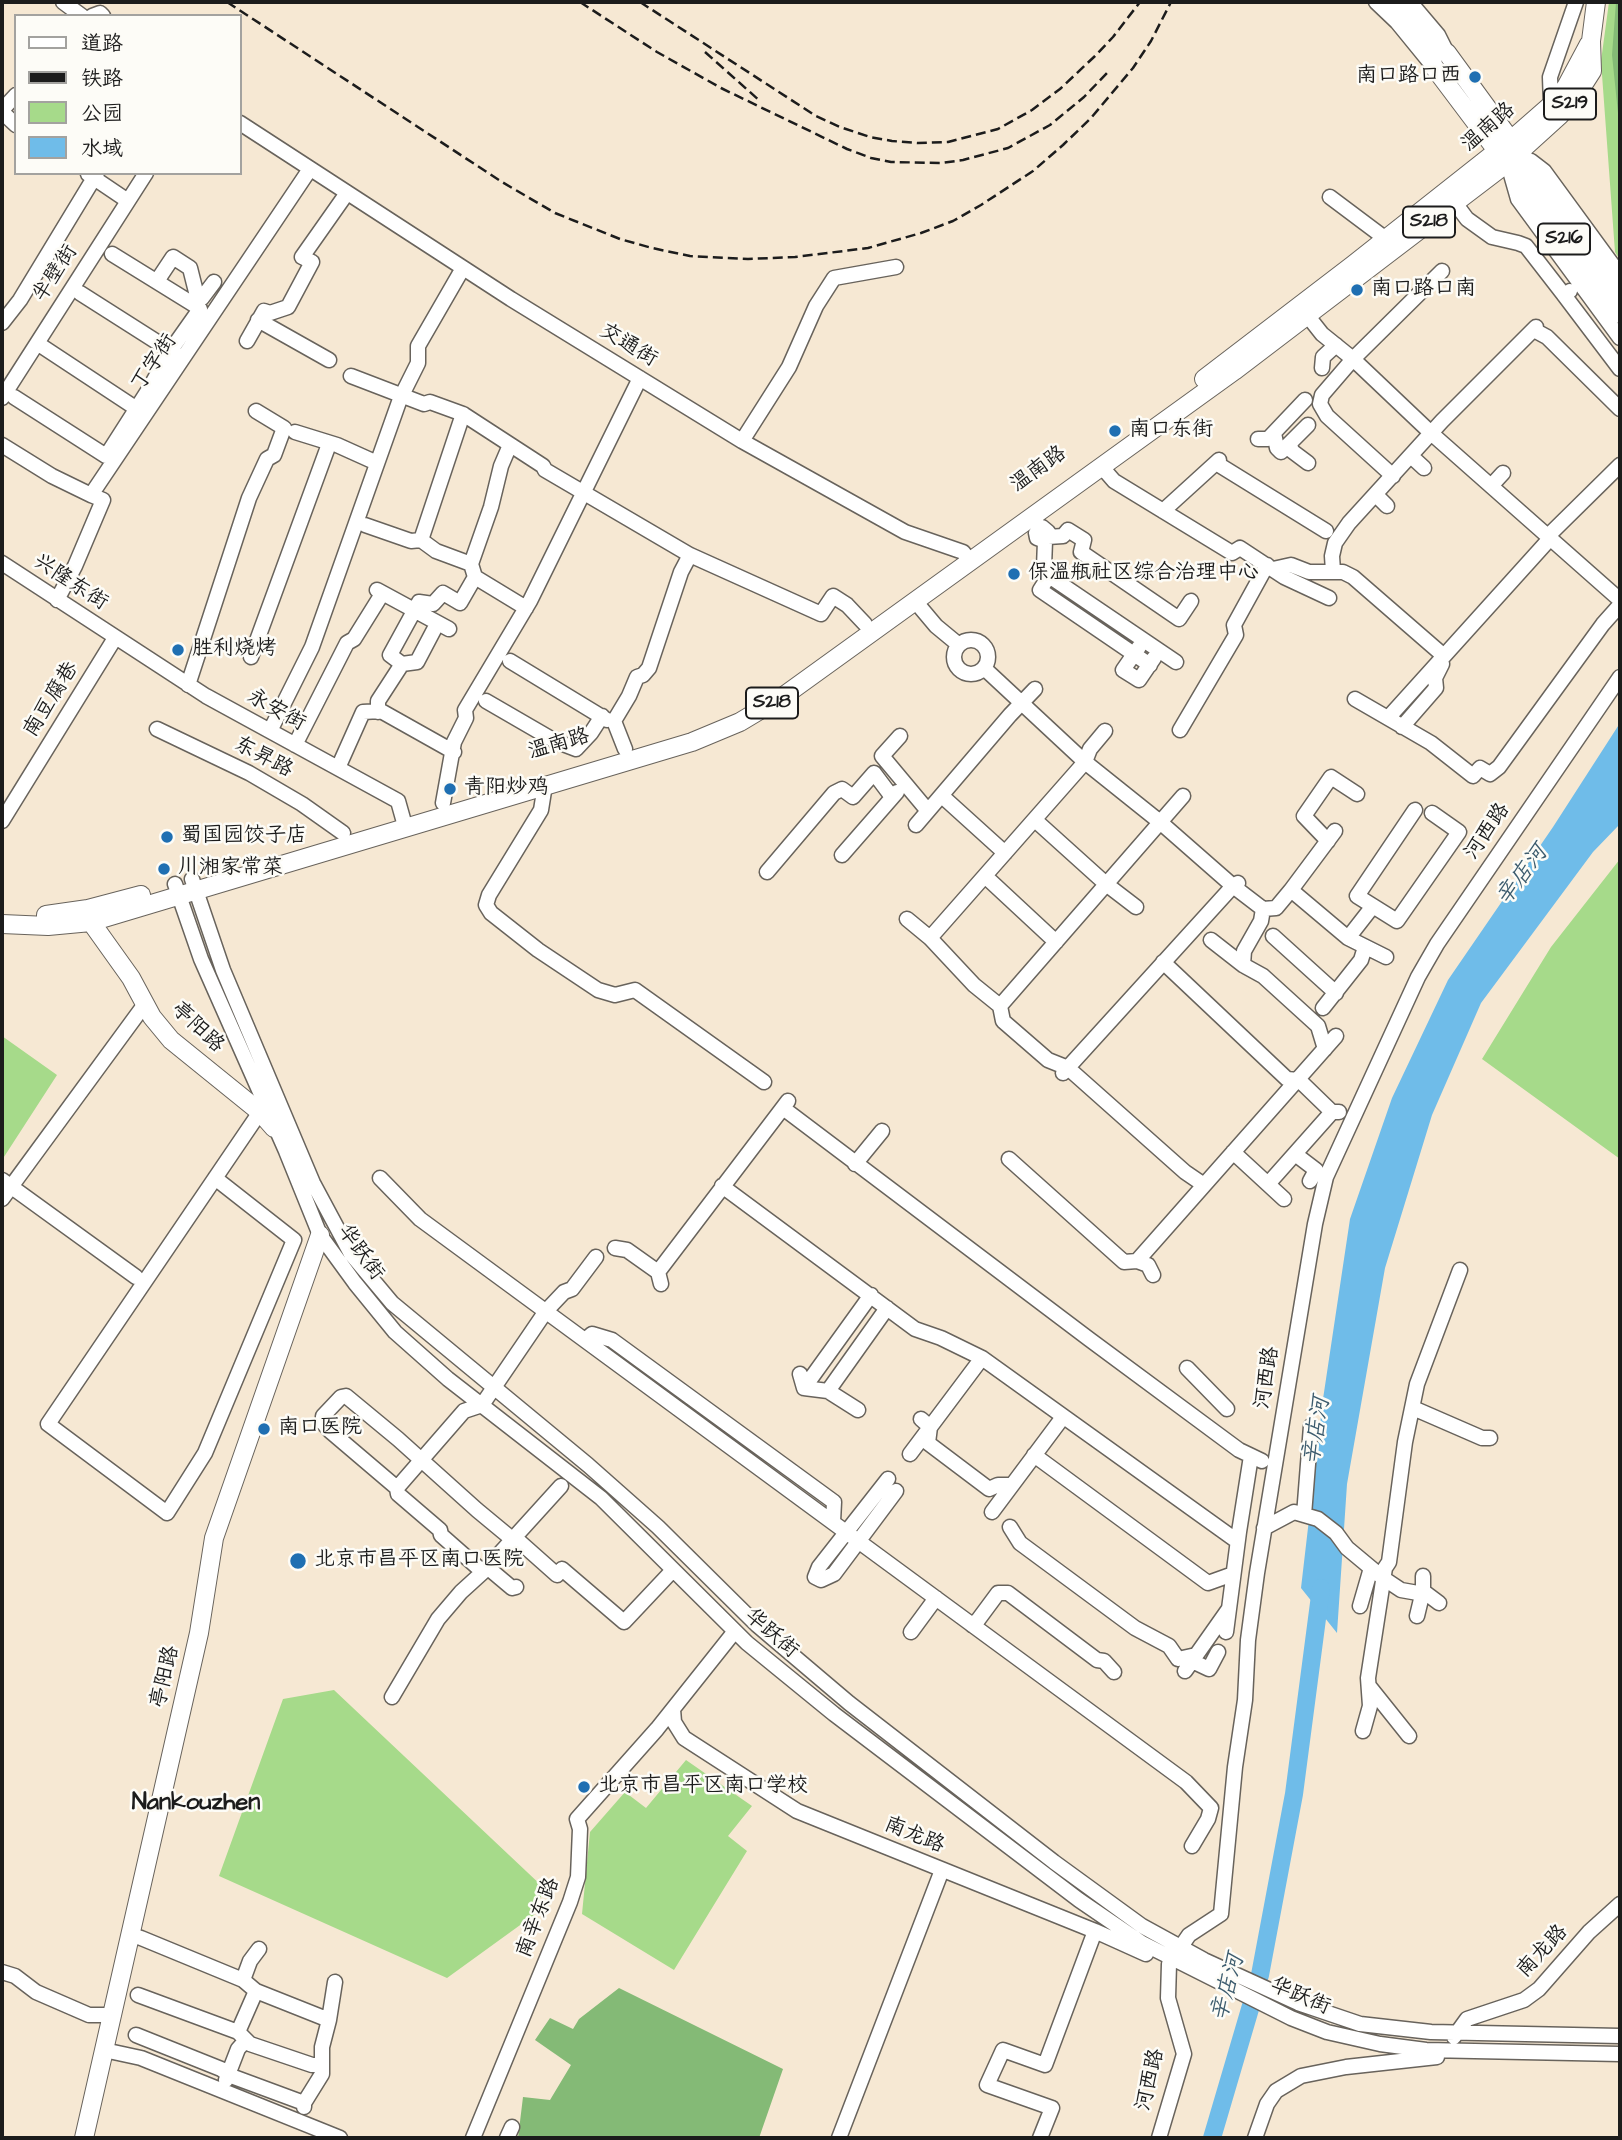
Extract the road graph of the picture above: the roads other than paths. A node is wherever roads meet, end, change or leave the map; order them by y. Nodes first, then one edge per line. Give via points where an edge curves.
1 (64, 2) edge
2 (1376, 2) edge
3 (1395, 2) edge
4 (1410, 2) edge
5 (1576, 2) edge
6 (1596, 2) edge
7 (82, 14) edge
8 (1591, 41) junction
9 (1425, 42) junction
10 (1447, 53) junction
11 (1434, 67) junction
12 (14, 97) edge
13 (1551, 105) junction
14 (2, 111) edge
15 (242, 124) edge
16 (1509, 151) junction
17 (310, 169) junction
18 (93, 175) edge
19 (145, 175) edge
20 (347, 193) junction
21 (1330, 197) dead end
22 (128, 201) junction
23 (1455, 203) junction
24 (1386, 239) junction
25 (112, 254) dead end
26 (896, 267) dead end
27 (463, 268) junction
28 (1442, 271) dead end
29 (1620, 275) edge
30 (157, 281) junction
31 (214, 282) dead end
32 (1581, 284) junction
33 (1620, 290) edge
34 (80, 293) dead end
35 (1564, 295) junction
36 (197, 303) junction
37 (1620, 314) edge
38 (1307, 315) junction
39 (258, 320) junction
40 (2, 323) edge
41 (1620, 338) edge
42 (247, 341) dead end
43 (1336, 345) junction
44 (43, 347) dead end
45 (177, 355) junction
46 (1353, 359) junction
47 (329, 360) dead end
48 (1322, 368) dead end
49 (1620, 369) edge
50 (351, 376) dead end
51 (640, 378) junction
52 (404, 395) junction
53 (8, 397) edge
54 (1321, 404) junction
55 (137, 409) junction
56 (1620, 409) edge
57 (256, 411) dead end
58 (463, 414) junction
59 (1308, 425) dead end
60 (295, 432) dead end
61 (1274, 433) junction
62 (1431, 433) junction
63 (1258, 439) dead end
64 (742, 441) junction
65 (329, 444) junction
66 (2, 445) edge
67 (510, 445) junction
68 (1290, 445) junction
69 (106, 456) junction
70 (1411, 456) junction
71 (377, 463) junction
72 (1308, 463) dead end
73 (1620, 465) edge
74 (1101, 466) junction
75 (1424, 468) dead end
76 (1503, 472) dead end
77 (1393, 476) junction
78 (1491, 486) junction
79 (89, 489) junction
80 (583, 492) junction
81 (1376, 495) junction
82 (1387, 506) dead end
83 (1163, 511) junction
84 (365, 525) dead end
85 (1320, 525) dead end
86 (1041, 530) junction
87 (1549, 537) junction
88 (421, 540) junction
89 (690, 555) junction
90 (966, 556) junction
91 (2, 564) edge
92 (1270, 567) junction
93 (473, 571) junction
94 (1046, 571) junction
95 (1334, 571) junction
96 (1033, 579) dead end
97 (1329, 598) dead end
98 (57, 600) junction
99 (915, 601) junction
100 (1191, 601) dead end
101 (1620, 603) edge
102 (526, 608) junction
103 (414, 610) junction
104 (864, 624) junction
105 (115, 638) junction
106 (1144, 640) junction
107 (959, 645) junction
108 (1160, 651) junction
109 (1133, 654) junction
110 (1444, 656) junction
111 (251, 657) dead end
112 (510, 662) dead end
113 (1176, 662) dead end
114 (402, 664) junction
115 (984, 668) junction
116 (1620, 677) edge
117 (188, 685) junction
118 (1035, 689) dead end
119 (1355, 699) dead end
120 (486, 701) dead end
121 (1022, 703) junction
122 (378, 712) junction
123 (608, 718) junction
124 (1388, 718) junction
125 (1402, 727) junction
126 (157, 729) dead end
127 (1180, 730) dead end
128 (270, 731) junction
129 (1105, 732) dead end
130 (900, 736) dead end
131 (295, 745) junction
132 (625, 749) junction
133 (454, 752) junction
134 (1085, 762) junction
135 (338, 768) junction
136 (905, 783) junction
137 (545, 785) junction
138 (1357, 794) dead end
139 (942, 796) junction
140 (1183, 796) dead end
141 (892, 797) junction
142 (443, 803) junction
143 (1415, 810) dead end
144 (929, 811) junction
145 (1432, 813) dead end
146 (1035, 820) junction
147 (2, 821) edge
148 (404, 821) junction
149 (1160, 822) junction
150 (916, 825) dead end
151 (344, 833) junction
152 (1005, 853) junction
153 (842, 855) dead end
154 (767, 872) dead end
155 (985, 876) junction
156 (1106, 884) junction
157 (1236, 884) junction
158 (185, 887) junction
159 (1291, 890) junction
160 (1373, 906) junction
161 (1136, 907) dead end
162 (1264, 909) junction
163 (2, 913) edge
164 (89, 916) junction
165 (907, 919) dead end
166 (2, 924) edge
167 (1273, 936) dead end
168 (930, 938) junction
169 (1349, 939) junction
170 (1211, 940) dead end
171 (1056, 942) junction
172 (1365, 947) junction
173 (1386, 957) dead end
174 (1163, 962) junction
175 (1243, 965) junction
176 (1336, 993) junction
177 (145, 1004) junction
178 (1000, 1006) junction
179 (1323, 1008) dead end
180 (1336, 1036) dead end
181 (1325, 1049) junction
182 (1065, 1071) junction
183 (1299, 1080) junction
184 (764, 1082) dead end
185 (260, 1112) junction
186 (274, 1128) junction
187 (881, 1131) dead end
188 (1233, 1152) junction
189 (1295, 1154) junction
190 (1009, 1159) dead end
191 (855, 1164) junction
192 (215, 1178) junction
193 (380, 1178) dead end
194 (1310, 1181) dead end
195 (1268, 1184) junction
196 (1204, 1185) junction
197 (722, 1186) junction
198 (5, 1188) edge
199 (1284, 1199) dead end
200 (320, 1235) junction
201 (615, 1248) dead end
202 (596, 1257) dead end
203 (1137, 1261) junction
204 (1460, 1270) dead end
205 (1153, 1276) dead end
206 (136, 1277) dead end
207 (871, 1296) junction
208 (887, 1308) junction
209 (546, 1311) junction
210 (982, 1358) junction
211 (1187, 1368) dead end
212 (492, 1388) junction
213 (828, 1391) junction
214 (482, 1405) junction
215 (1413, 1408) junction
216 (1227, 1409) dead end
217 (858, 1410) dead end
218 (1063, 1417) junction
219 (926, 1423) junction
220 (1311, 1426) dead end
221 (1490, 1438) dead end
222 (910, 1454) dead end
223 (1034, 1455) junction
224 (421, 1460) junction
225 (892, 1485) dead end
226 (1012, 1485) junction
227 (561, 1486) dead end
228 (397, 1488) junction
229 (992, 1512) dead end
230 (1304, 1515) junction
231 (1010, 1527) dead end
232 (1264, 1528) junction
233 (854, 1536) junction
234 (512, 1539) junction
235 (1237, 1541) junction
236 (1371, 1568) junction
237 (485, 1570) junction
238 (673, 1570) junction
239 (1233, 1574) junction
240 (1383, 1578) junction
241 (1423, 1584) junction
242 (516, 1587) dead end
243 (936, 1598) junction
244 (1438, 1603) dead end
245 (1360, 1606) dead end
246 (1229, 1609) junction
247 (1417, 1616) dead end
248 (972, 1625) junction
249 (735, 1631) junction
250 (911, 1632) dead end
251 (1226, 1632) dead end
252 (1218, 1652) dead end
253 (1191, 1662) junction
254 (1114, 1672) dead end
255 (1369, 1686) junction
256 (392, 1697) dead end
257 (673, 1709) junction
258 (1363, 1731) dead end
259 (1409, 1736) dead end
260 (1199, 1844) dead end
261 (942, 1870) junction
262 (1620, 1904) edge
263 (1095, 1931) junction
264 (130, 1935) junction
265 (259, 1949) dead end
266 (1174, 1957) junction
267 (1204, 1967) junction
268 (2, 1972) edge
269 (243, 1980) junction
270 (335, 1982) dead end
271 (256, 1991) junction
272 (138, 1995) dead end
273 (112, 2015) junction
274 (329, 2020) junction
275 (1457, 2033) junction
276 (136, 2035) dead end
277 (1620, 2036) edge
278 (242, 2037) junction
279 (104, 2050) junction
280 (1444, 2051) junction
281 (1620, 2054) edge
282 (320, 2065) junction
283 (228, 2072) junction
284 (223, 2090) junction
285 (83, 2138) edge
286 (340, 2138) edge
287 (473, 2138) edge
288 (839, 2138) edge
289 (1040, 2138) edge
290 (1159, 2138) edge
291 (1255, 2138) edge

1 - 7 street
2 - 11 street
3 - 9 main road, S216
4 - 10 street
5 - 8 street
5 - 13 street via 1550,77
6 - 8 main road, S219
8 - 13 main road, 温南路 / S219
8 - 16 main road, 温南路 / S219 via 1592,71 1576,96 1560,116
9 - 10 main road, S216
9 - 11 main road, S216
10 - 16 main road, S216
11 - 16 main road, S216
12 - 14 street
13 - 16 main road, 温南路 / S219
15 - 17 street, 交通街
16 - 23 main road, 温南路 / S218
16 - 24 main road, 温南路 / S218
16 - 29 street, S216 via 1544,171
16 - 32 street, S216 via 1518,199
16 - 33 main road, S216
16 - 37 main road, S216
17 - 20 street, 交通街
17 - 45 street, 丁字街
18 - 22 street
18 - 40 street
19 - 22 street, 半壁街
20 - 27 street, 交通街
20 - 39 street via 302,257 312,262 288,307 264,311
21 - 24 street
22 - 53 street, 半壁街
23 - 35 street via 1467,219 1492,237 1526,246
23 - 38 main road, 温南路 / S218
24 - 90 main road, 温南路 / S218
25 - 30 street
26 - 64 street via 834,278 789,367
27 - 51 street, 交通街
27 - 52 street via 418,346 418,363
28 - 46 street
30 - 36 street
30 - 36 street via 173,257 190,268
31 - 36 street
32 - 35 street
32 - 41 street, S216
34 - 45 street
35 - 49 street
36 - 45 street via 200,309
38 - 43 street
38 - 74 main road, 温南路 / S218
39 - 42 street
39 - 47 street
43 - 46 street
43 - 48 street via 1323,357
44 - 55 street
45 - 55 street
45 - 79 street, 丁字街
46 - 54 street via 1322,395
46 - 62 street
50 - 52 street
51 - 64 street, 交通街
51 - 80 street
52 - 58 street
52 - 71 street
53 - 69 street
54 - 61 street via 1310,405 1303,399
54 - 77 street via 1327,416
55 - 69 street
56 - 62 street via 1535,329
57 - 117 street via 284,428 249,498
58 - 67 street
58 - 88 street
59 - 68 street
60 - 65 street
61 - 63 street via 1268,439
61 - 68 street via 1281,452
62 - 70 street
62 - 78 street
64 - 90 street, 交通街 via 905,532
65 - 71 street
65 - 111 street
66 - 79 street via 52,476
67 - 80 street
67 - 93 street
68 - 72 street
69 - 79 street
70 - 75 street
70 - 77 street
71 - 128 street via 312,646
73 - 87 street
74 - 83 street via 1114,481
74 - 86 main road, 温南路 / S218
76 - 78 street
77 - 81 street
78 - 87 street
79 - 98 street via 103,500
80 - 89 street
80 - 102 street
81 - 82 street
81 - 95 street via 1335,543
83 - 85 street via 1217,462
83 - 92 street via 1232,553 1240,548
84 - 88 street via 411,541
86 - 90 main road, 温南路 / S218
86 - 94 street
86 - 100 street via 1063,536 1068,530 1084,540 1081,552 1179,619
87 - 101 street
87 - 110 street
88 - 93 street
89 - 104 street via 821,614 833,596
89 - 123 street via 649,668 637,677 629,696
90 - 99 main road, 温南路 / S218
90 - 104 main road, 温南路 / S218
91 - 98 street, 兴隆东街
92 - 95 street
92 - 97 street
92 - 127 street via 1234,625 1237,635
93 - 102 street
93 - 103 street via 460,603 443,593 433,604 419,602
94 - 96 street via 1039,569
94 - 106 street
94 - 109 street via 1040,590
95 - 110 street via 1353,577
98 - 105 street, 兴隆东街
99 - 107 street
99 - 137 main road, 温南路 / S218 via 740,722 692,742
101 - 125 street via 1490,774 1480,768 1473,776
102 - 133 street via 466,710
103 - 114 street via 390,655
103 - 114 street via 443,627 416,662
103 - 131 street via 379,592 354,639 347,643
104 - 132 main road, 温南路 / S218 via 735,712
105 - 117 street, 永安街
105 - 147 street, 南豆腐巷
106 - 108 street
106 - 109 street
107 - 115 street via 969,640 985,646
107 - 115 street via 954,655 960,670 975,673
108 - 109 street via 1150,665
108 - 113 street
110 - 124 street
110 - 125 street via 1436,688
112 - 123 street
114 - 122 street via 378,701
115 - 121 street
116 - 232 street, 河西路 via 1437,944 1326,1177
117 - 128 street, 永安街
118 - 121 street
119 - 124 street
120 - 123 street via 556,748 576,749
121 - 134 street
121 - 139 street
122 - 133 street
122 - 135 street via 363,712
123 - 132 street
124 - 125 street
126 - 151 street, 东昇路 via 249,773
128 - 131 street, 永安街
129 - 134 street via 1090,748
130 - 136 street via 882,756
131 - 135 street, 永安街
132 - 142 main road, 温南路 / S218
133 - 142 street
134 - 146 street
134 - 149 street
135 - 148 street, 永安街 via 398,801
136 - 141 street
136 - 144 street
137 - 148 main road, 温南路 / S218
137 - 184 street via 541,810 489,895 486,905 491,913 598,990 615,995 635,990
138 - 159 street via 1331,777 1304,816 1332,836
139 - 144 street
139 - 152 street
140 - 149 street
141 - 153 street
141 - 154 street via 874,773 853,797 830,788
142 - 148 main road, 温南路 / S218
143 - 160 street via 1357,895
144 - 150 street
145 - 160 street via 1459,832 1398,921
146 - 152 street
146 - 156 street
148 - 151 main road, 温南路 / S218
148 - 158 main road, 温南路 / S218
149 - 156 street
149 - 157 street
151 - 158 main road, 温南路 / S218
152 - 155 street
155 - 168 street
155 - 171 street
156 - 161 street
156 - 171 street
157 - 162 street
157 - 174 street
158 - 164 main road, 温南路 / S218
158 - 186 street, 华跃街 via 201,959
158 - 212 street, 华跃街 via 313,1183 351,1254 392,1303
159 - 162 street via 1276,908
159 - 169 street
160 - 169 street
162 - 175 street via 1244,951
163 - 164 main road, 温南路 / S218
164 - 166 main road, 温南路 / S218 via 48,926
164 - 177 main road, 亭阳路
165 - 168 street
167 - 176 street
168 - 178 street
169 - 172 street
170 - 175 street
171 - 178 street
172 - 173 street
172 - 176 street via 1361,960
174 - 182 street
174 - 183 street via 1287,1079
175 - 181 street via 1263,976 1318,1026
176 - 179 street
177 - 185 main road, 亭阳路 via 171,1040
177 - 198 street
178 - 182 street via 1003,1021
180 - 181 street
181 - 183 street
182 - 196 street
183 - 188 street
183 - 189 street via 1336,1112
185 - 186 main road, 亭阳路
185 - 192 street
186 - 200 street, 华跃街
187 - 191 street
188 - 195 street
188 - 196 street
189 - 194 street via 1316,1170
189 - 195 street
190 - 203 street via 1124,1262
191 - 197 street via 785,1104
191 - 235 street via 1256,1458
192 - 192 street via 48,1424 167,1513 205,1453 294,1240
193 - 209 street via 420,1219
195 - 199 street
196 - 203 street
197 - 201 street via 659,1278 627,1251
197 - 207 street
198 - 206 street
200 - 214 street, 华跃街 via 395,1332
200 - 264 main road, 亭阳路 via 214,1538 199,1633
202 - 209 street via 572,1289
203 - 205 street via 1148,1265
204 - 215 street via 1417,1384
207 - 208 street
207 - 213 street via 802,1381
208 - 210 street via 915,1329
208 - 213 street
209 - 212 street
209 - 233 street
210 - 218 street
210 - 219 street
211 - 216 street
212 - 214 street
212 - 266 street, 华跃街 via 588,1465 757,1625 849,1703 1142,1926
213 - 217 street
214 - 224 street via 464,1411
214 - 238 street, 华跃街 via 601,1498
215 - 221 street
215 - 240 street
218 - 223 street
218 - 235 street
219 - 222 street
219 - 226 street via 929,1443 989,1489
220 - 230 street
223 - 226 street
223 - 239 street via 1208,1583
224 - 228 street
224 - 228 street via 346,1396 323,1416 330,1431
224 - 234 street
225 - 233 street
226 - 229 street
227 - 234 street
228 - 237 street via 398,1494
230 - 232 street via 1294,1512
230 - 236 street via 1336,1533
231 - 253 street via 1020,1543 1135,1628 1169,1646 1178,1659
232 - 266 street, 河西路 via 1248,1640 1221,1914 1189,1935
233 - 243 street
234 - 237 street
234 - 238 street via 624,1622
235 - 239 street
236 - 240 street
236 - 245 street
237 - 242 street
237 - 256 street via 438,1619
238 - 249 street, 华跃街
239 - 246 street
240 - 241 street via 1401,1590 1418,1593
240 - 255 street
241 - 244 street
241 - 247 street
243 - 248 street
243 - 250 street
246 - 251 street
246 - 253 street
248 - 254 street via 998,1593 1008,1593
248 - 260 street via 1197,1791 1211,1808
249 - 257 street, 南辛东路
249 - 266 street, 华跃街 via 834,1714 1079,1899 1142,1943
252 - 253 street via 1209,1669
255 - 258 street via 1370,1706
255 - 259 street
257 - 261 street, 南龙路 via 674,1722 684,1738 788,1806
257 - 287 street, 南辛东路 via 577,1819 578,1877 570,1902
261 - 263 street, 南龙路
261 - 288 street
262 - 275 street, 南龙路 via 1539,1989 1524,2000 1467,2019
263 - 266 street, 南龙路
263 - 289 street via 1045,2065 1003,2050 987,2085 1052,2108
264 - 269 street
264 - 273 main road, 亭阳路
265 - 269 street
266 - 267 street, 华跃街
266 - 290 street, 河西路 via 1168,1998 1184,2054
267 - 275 street, 华跃街 via 1360,2024
267 - 280 street, 华跃街 via 1292,2018 1327,2032
268 - 273 street via 89,2015
269 - 271 street
270 - 274 street
271 - 274 street
271 - 278 street
272 - 278 street
273 - 279 main road, 亭阳路
274 - 282 street
275 - 277 street, 华跃街
275 - 280 street, 南龙路
276 - 283 street
278 - 282 street
278 - 283 street
279 - 284 street via 141,2058
279 - 285 main road, 亭阳路
280 - 281 street, 华跃街
280 - 291 street via 1440,2057 1301,2076 1276,2091
282 - 283 street via 320,2079 304,2105
283 - 284 street
284 - 286 street

